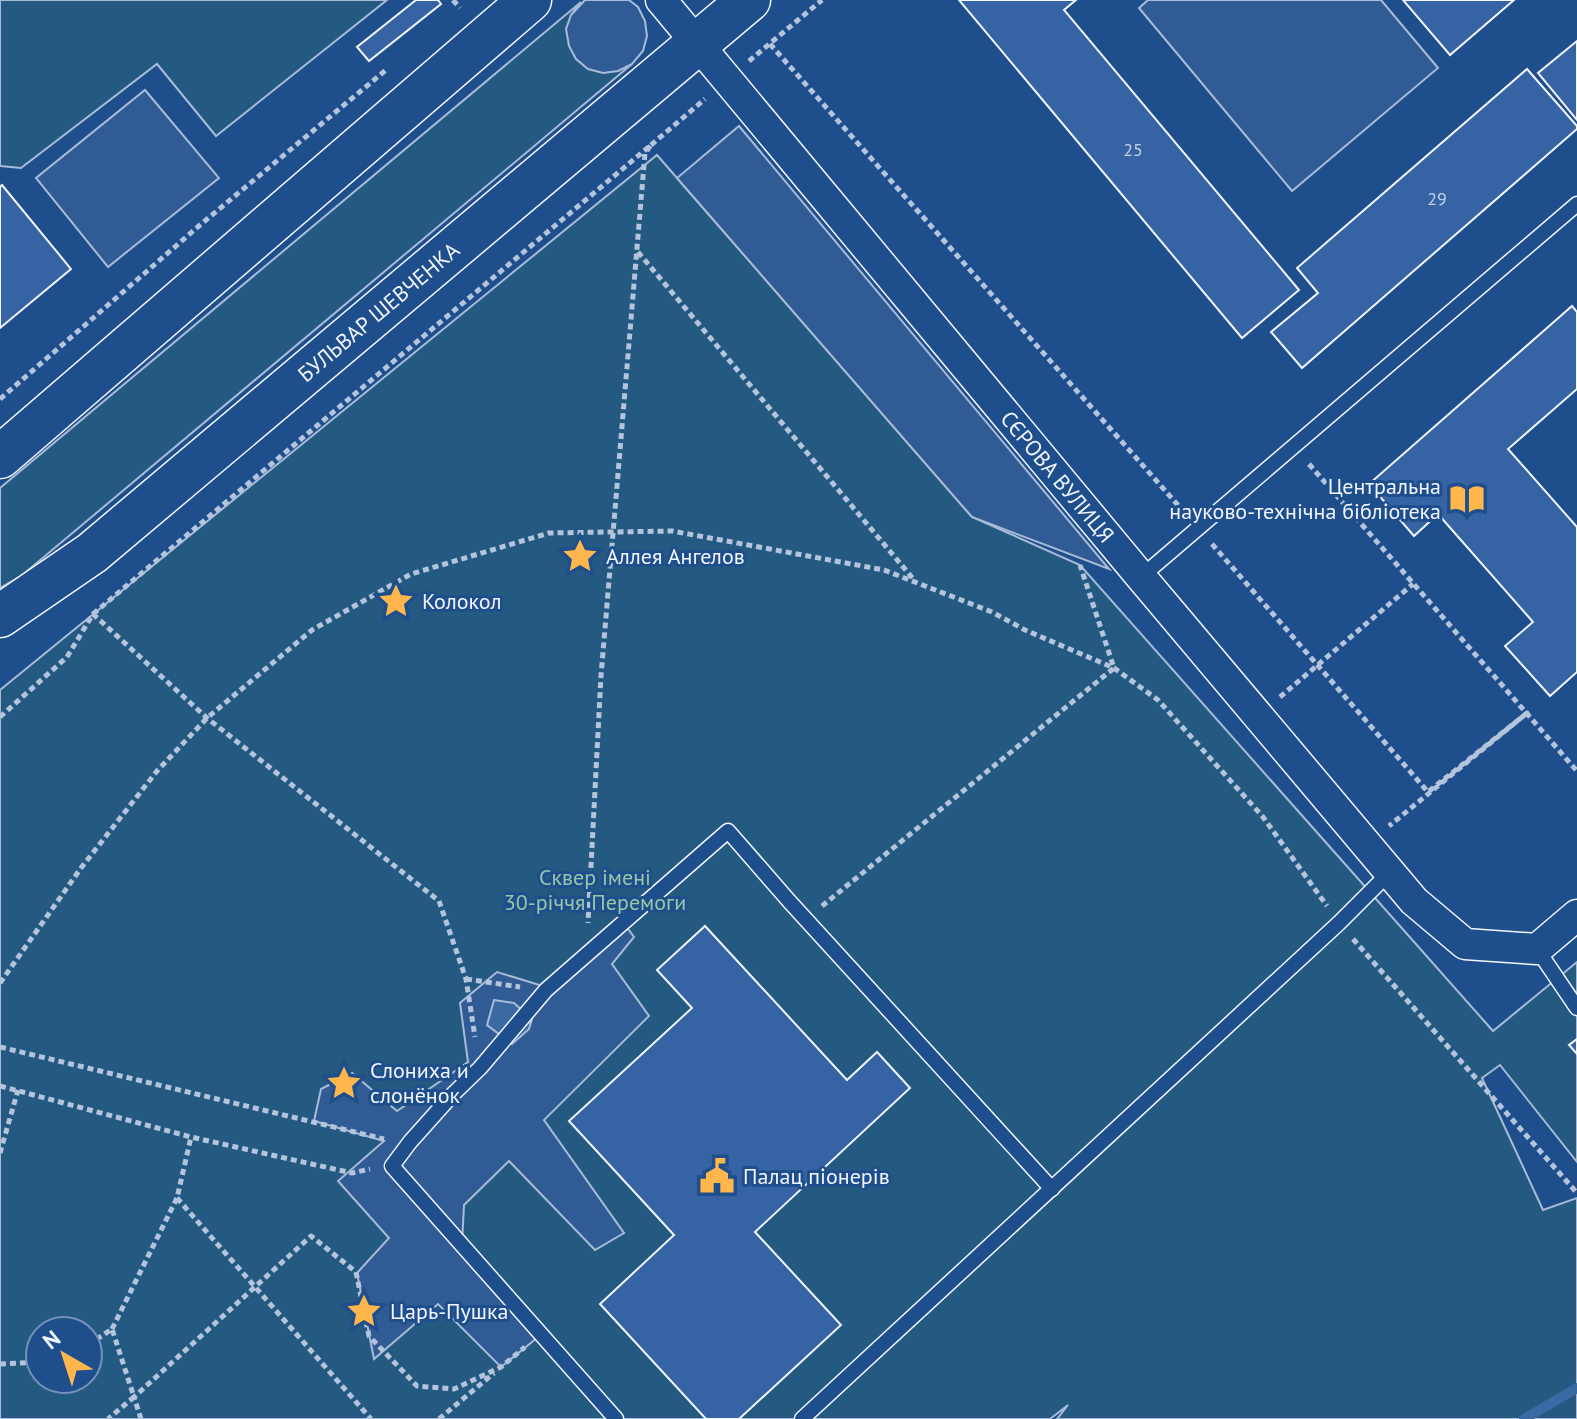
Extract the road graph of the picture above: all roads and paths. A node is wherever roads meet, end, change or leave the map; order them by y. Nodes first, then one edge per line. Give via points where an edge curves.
1 (453, 0) edge
2 (470, 0) edge
3 (530, 0) edge
4 (661, 0) edge
5 (749, 0) edge
6 (460, 8) junction
7 (449, 17) dead end
8 (698, 43) junction
9 (770, 44) dead end
10 (393, 65) dead end
11 (1577, 204) edge
12 (637, 252) junction
13 (0, 399) edge
14 (1293, 446) junction
15 (0, 457) edge
16 (1198, 528) junction
17 (613, 532) junction
18 (1080, 565) dead end
19 (1141, 577) junction
20 (915, 582) junction
21 (1413, 584) junction
22 (93, 614) junction
23 (0, 616) edge
24 (1317, 665) junction
25 (1114, 668) junction
26 (1527, 713) junction
27 (1258, 715) junction
28 (0, 717) edge
29 (207, 718) junction
30 (1577, 771) edge
31 (1366, 844) junction
32 (1390, 872) junction
33 (1577, 915) edge
34 (806, 919) junction
35 (1339, 923) junction
36 (1537, 949) junction
37 (586, 954) junction
38 (466, 979) junction
39 (0, 983) edge
40 (546, 990) junction
41 (1577, 1008) edge
42 (0, 1047) edge
43 (480, 1068) junction
44 (0, 1086) edge
45 (18, 1090) junction
46 (191, 1137) junction
47 (0, 1153) edge
48 (392, 1166) junction
49 (1052, 1189) junction
50 (1577, 1193) edge
51 (177, 1198) junction
52 (255, 1286) junction
53 (112, 1329) junction
54 (104, 1334) edge
55 (542, 1334) junction
56 (24, 1363) edge
57 (0, 1364) edge
58 (501, 1367) junction
59 (134, 1397) junction
60 (108, 1419) edge
61 (141, 1419) edge
62 (371, 1419) edge
63 (439, 1419) edge
64 (616, 1419) edge
65 (802, 1419) edge

1 - 6 path
2 - 6 path
3 - 15 main road
4 - 8 street, СЄРОВА ВУЛИЦЯ
5 - 8 main road, БУЛЬВАР ШЕВЧЕНКА
6 - 7 path
8 - 19 street, СЄРОВА ВУЛИЦЯ
8 - 23 main road, БУЛЬВАР ШЕВЧЕНКА via 92,553
9 - 16 path
10 - 13 path
11 - 14 lane
12 - 17 path
12 - 20 path
12 - 22 path via 645,153 651,145
14 - 16 lane
14 - 21 path
16 - 19 lane
16 - 24 path
17 - 20 path via 672,531 884,570
17 - 29 path via 549,533 411,574 312,630
17 - 37 path
18 - 25 path
19 - 27 street, СЄРОВА ВУЛИЦЯ
20 - 25 path
21 - 24 path
21 - 26 path
22 - 28 path via 67,657
22 - 29 path
24 - 26 path via 1428,792
24 - 27 path
25 - 34 path
25 - 35 path via 1158,700 1263,817
26 - 30 path
26 - 31 path
27 - 31 street, СЄРОВА ВУЛИЦЯ
29 - 38 path via 439,901
29 - 39 path via 157,771 81,868
31 - 32 street, СЄРОВА ВУЛИЦЯ
32 - 35 lane
32 - 36 street, СЄРОВА ВУЛИЦЯ via 1414,901 1465,944
33 - 36 street
34 - 37 lane via 728,831
34 - 49 lane
35 - 49 lane
35 - 50 path
36 - 41 lane
37 - 40 lane
38 - 40 path
38 - 43 path
40 - 43 lane
42 - 48 path via 384,1139
43 - 48 lane
44 - 45 path
45 - 46 path
45 - 47 path
46 - 48 path via 352,1173
46 - 51 path
48 - 55 lane
49 - 65 lane
51 - 52 path
51 - 53 path
52 - 58 path via 311,1236 356,1272 369,1336 417,1386 454,1389
52 - 59 path
52 - 62 path
53 - 54 path
53 - 59 path
55 - 58 path
55 - 64 lane
56 - 57 path
58 - 63 path
59 - 60 path
59 - 61 path

